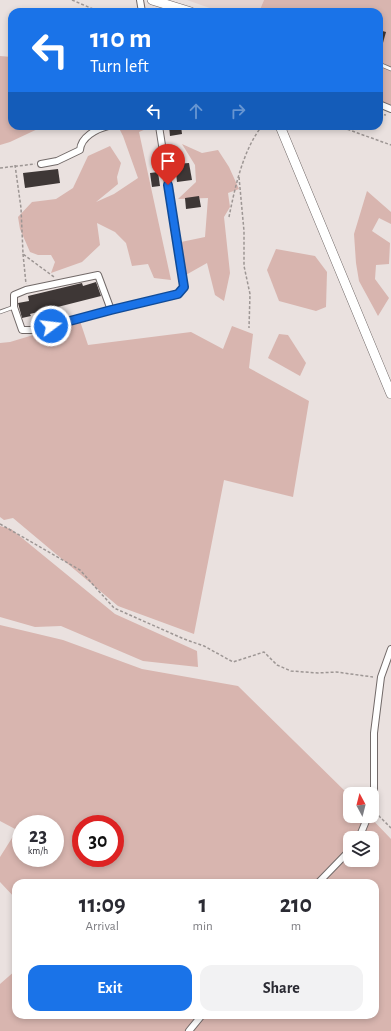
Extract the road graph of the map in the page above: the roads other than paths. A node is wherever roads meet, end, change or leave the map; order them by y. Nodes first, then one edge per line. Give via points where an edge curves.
1 (152, 0) edge
2 (178, 8) edge
3 (96, 130) edge
4 (160, 130) edge
5 (282, 130) edge
6 (41, 164) road end
7 (14, 307) junction
8 (111, 310) junction
9 (0, 312) edge
10 (391, 394) edge
11 (391, 649) edge
12 (374, 787) edge
13 (343, 857) edge
14 (322, 879) edge
15 (199, 1019) edge
16 (189, 1031) edge

1 - 2 street
3 - 6 street via 80,145 80,150 57,161
4 - 8 street via 184,287 178,294
5 - 10 street
7 - 8 street via 22,330 36,330
7 - 8 street via 14,295 26,290 98,275
7 - 9 lane
11 - 12 street via 380,677 374,733
13 - 14 street
15 - 16 street

